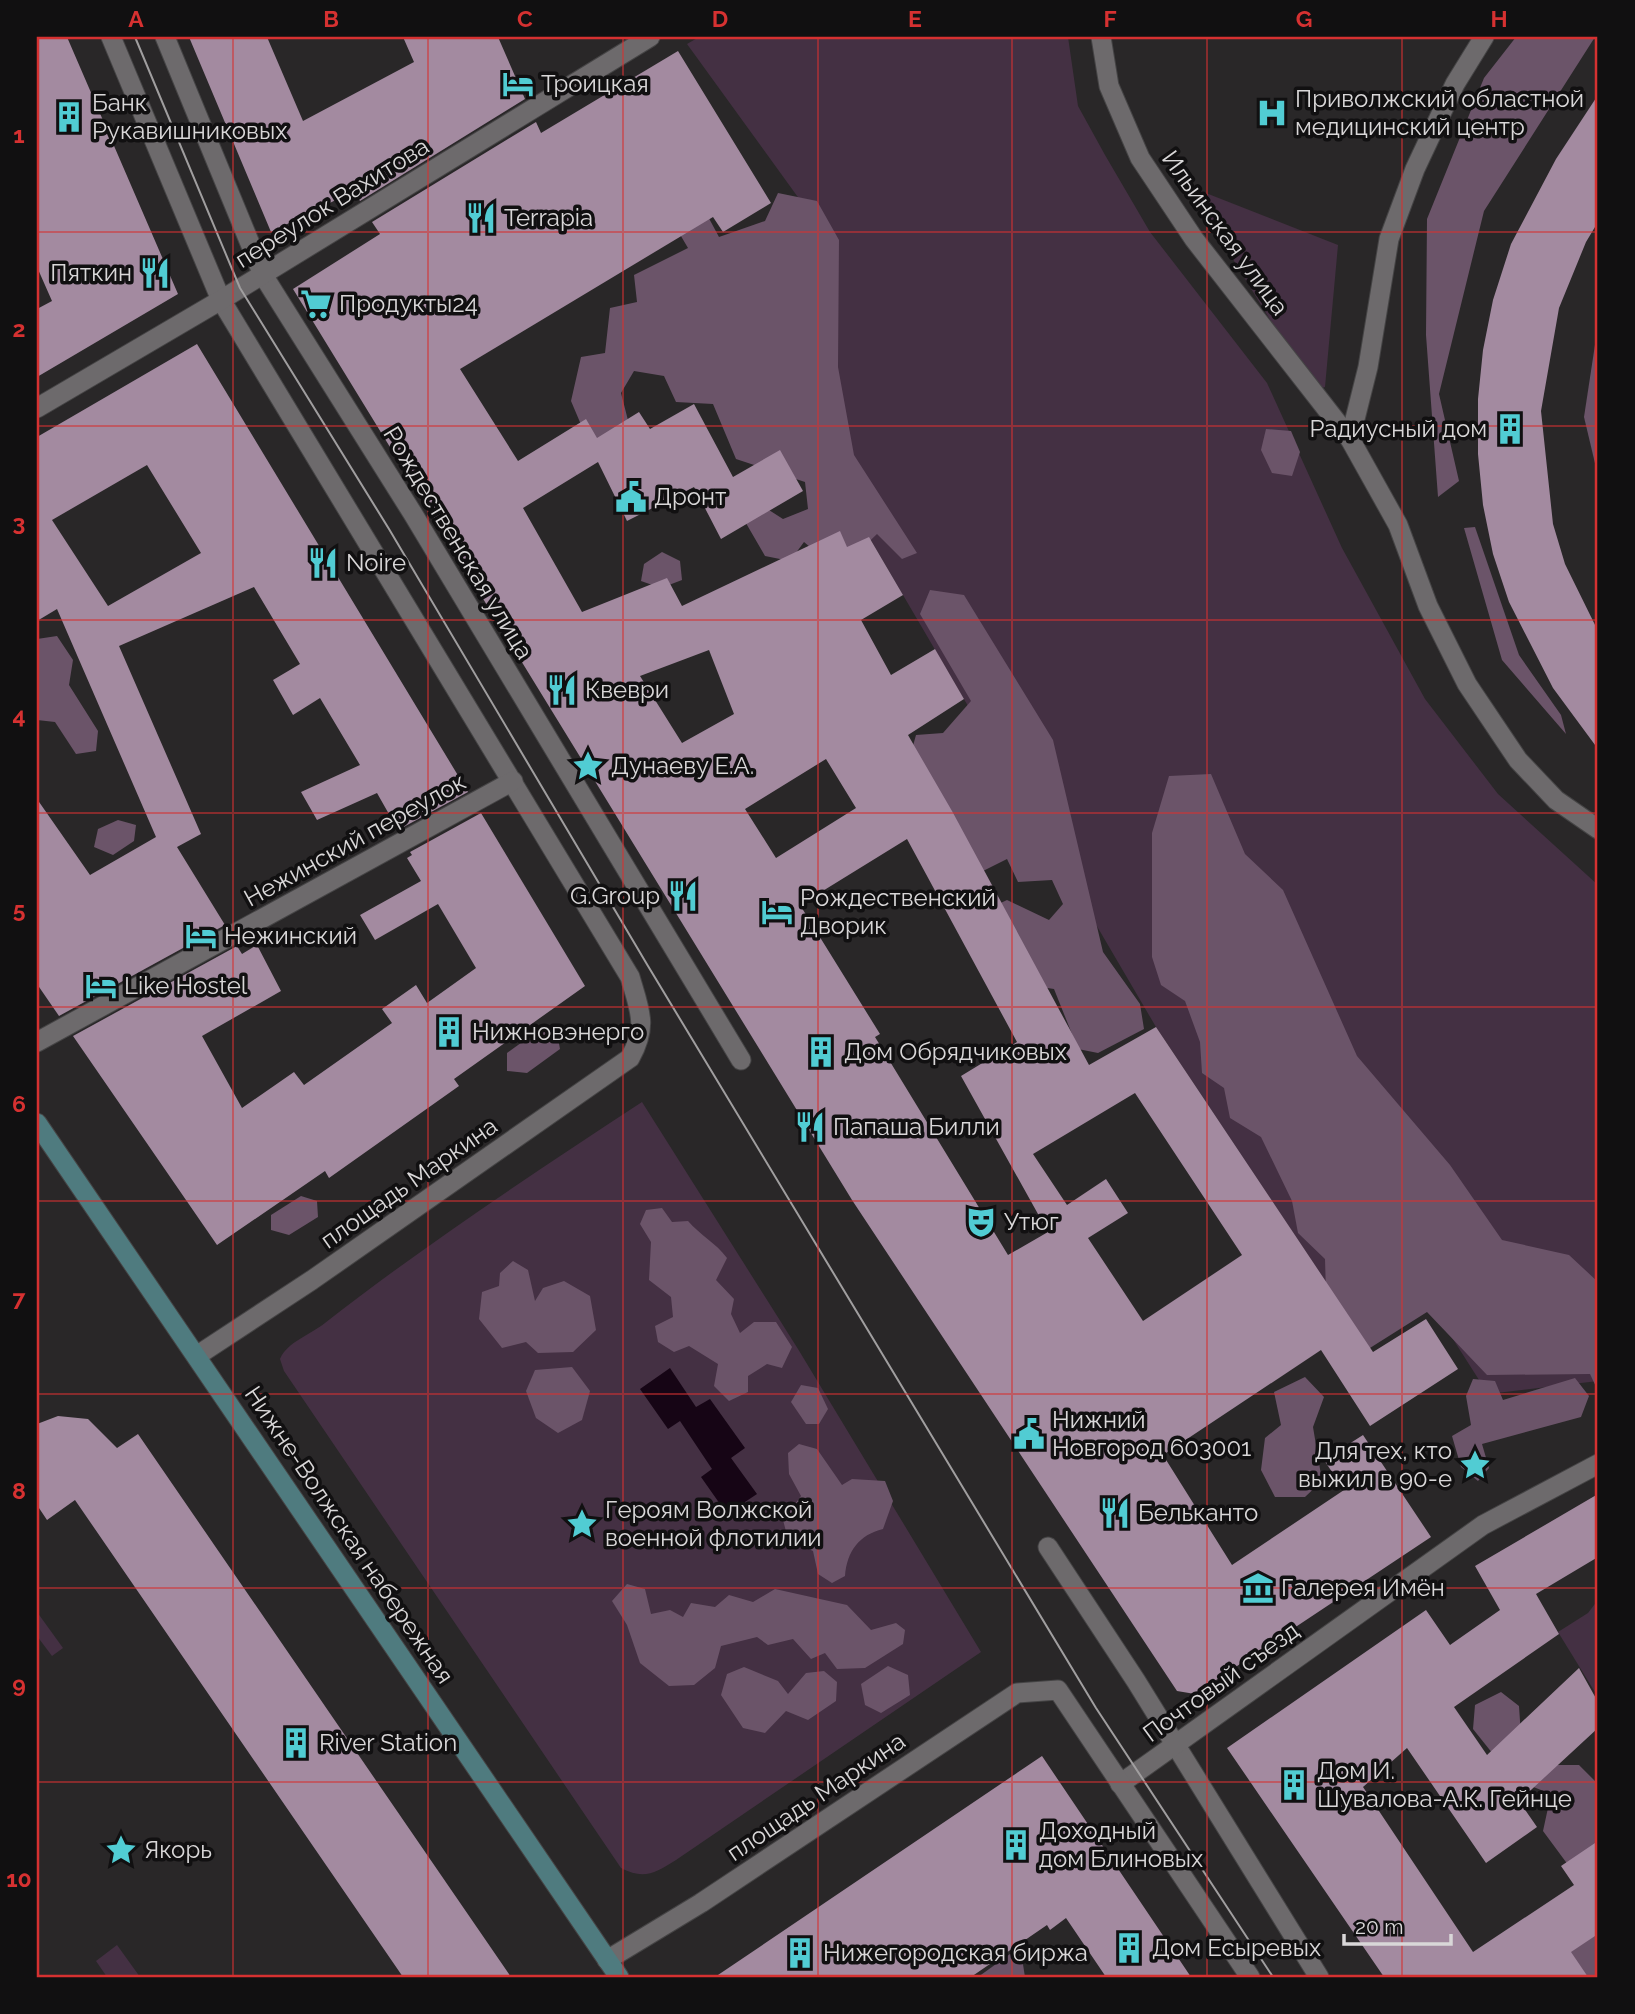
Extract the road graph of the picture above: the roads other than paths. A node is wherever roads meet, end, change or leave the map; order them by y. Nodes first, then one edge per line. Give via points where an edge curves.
1 (111, 37) edge
2 (165, 37) edge
3 (650, 37) edge
4 (1101, 37) edge
5 (1484, 37) edge
6 (263, 275) junction
7 (221, 300) junction
8 (37, 408) edge
9 (1350, 439) junction
10 (513, 781) junction
11 (1598, 829) edge
12 (37, 1042) edge
13 (741, 1060) dead end
14 (37, 1123) edge
15 (198, 1355) junction
16 (1598, 1464) edge
17 (1048, 1548) dead end
18 (1174, 1745) junction
19 (1120, 1784) junction
20 (607, 1959) junction
21 (619, 1977) edge
22 (1250, 1977) edge
23 (1319, 1977) edge

1 - 7 street
2 - 6 street, Рождественская улица
3 - 6 street, переулок Вахитова
4 - 9 street, Ильинская улица via 1109,86 1140,158 1194,239
5 - 9 street via 1455,84 1415,169 1390,239 1368,368
6 - 7 street, переулок Вахитова
6 - 13 street, Рождественская улица via 420,526
7 - 8 street, переулок Вахитова
7 - 10 street
9 - 11 street, Ильинская улица via 1398,525 1428,606 1468,684 1518,760 1556,800
10 - 12 street, Нежинский переулок
10 - 15 street, площадь Маркина via 630,977 643,1019 640,1041 630,1058
14 - 15 main road, Нижне-Волжская набережная
15 - 20 main road, Нижне-Волжская набережная
16 - 18 street, Почтовый съезд via 1483,1525
17 - 18 street
18 - 19 street, Почтовый съезд
18 - 23 street
19 - 20 street, площадь Маркина via 1058,1690 1017,1693 701,1903
19 - 22 street
20 - 21 main road, Нижне-Волжская набережная

